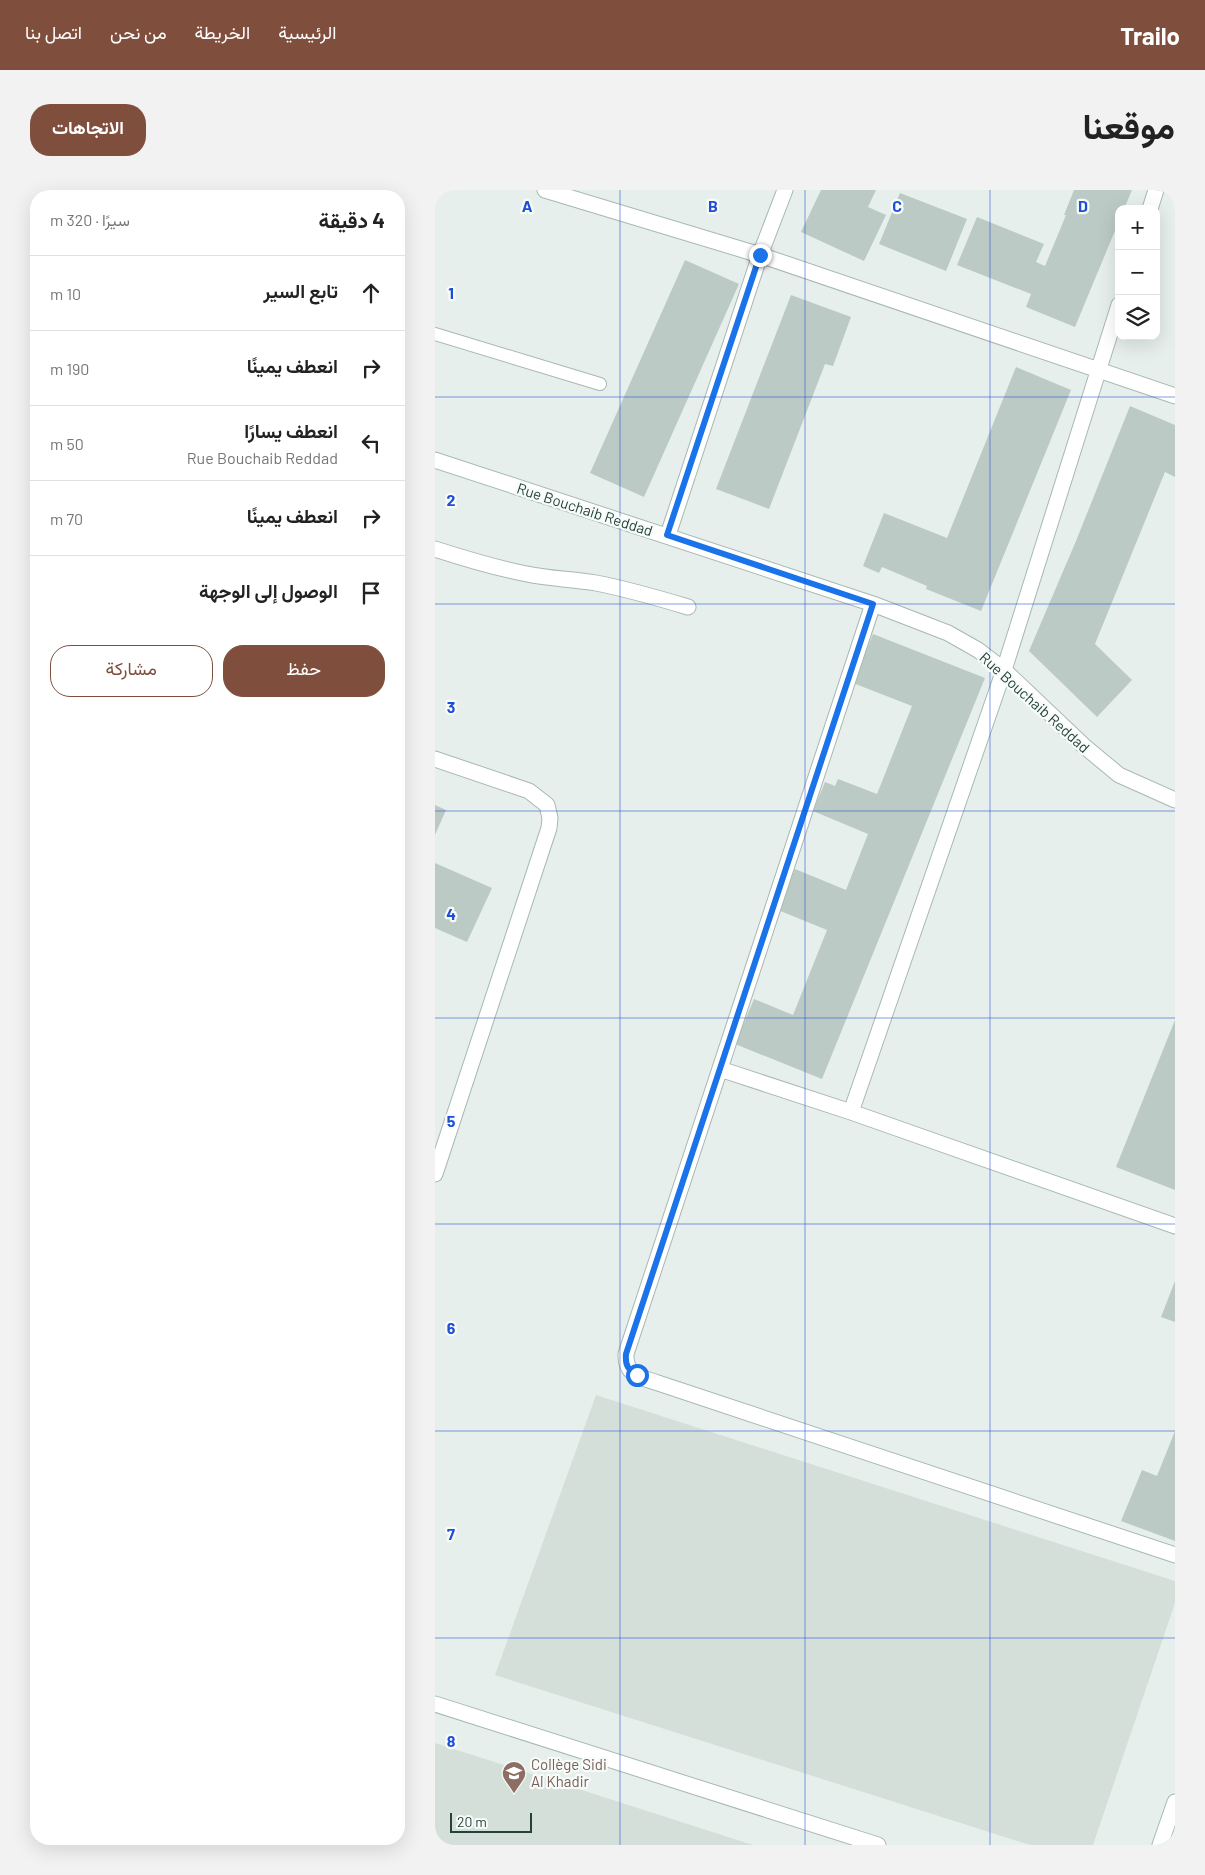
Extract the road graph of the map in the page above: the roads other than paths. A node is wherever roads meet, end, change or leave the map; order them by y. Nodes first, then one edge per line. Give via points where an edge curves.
1 (545, 190) edge
2 (785, 190) edge
3 (1156, 190) edge
4 (1151, 205) edge
5 (760, 255) junction
6 (1115, 317) edge
7 (435, 334) edge
8 (1097, 371) junction
9 (600, 384) dead end
10 (1175, 396) edge
11 (435, 460) edge
12 (667, 535) junction
13 (435, 549) edge
14 (873, 604) junction
15 (688, 607) dead end
16 (1003, 670) junction
17 (435, 759) edge
18 (1175, 800) edge
19 (720, 1069) junction
20 (851, 1112) junction
21 (435, 1174) edge
22 (1175, 1226) edge
23 (1175, 1555) edge
24 (435, 1704) edge
25 (1175, 1802) edge
26 (1172, 1819) edge
27 (878, 1845) edge
28 (1161, 1845) edge

1 - 5 street
2 - 5 street
3 - 4 street
5 - 8 street
5 - 12 street
6 - 8 street
7 - 9 lane
8 - 10 street
8 - 16 street
11 - 12 street, Rue Bouchaib Reddad
12 - 14 street, Rue Bouchaib Reddad
13 - 15 street via 483,565 641,592
14 - 16 street, Rue Bouchaib Reddad via 948,633 978,650
14 - 19 street
16 - 18 street, Rue Bouchaib Reddad via 1119,775
16 - 20 street
17 - 21 street via 529,791 547,805 550,818
19 - 20 street
19 - 23 street via 626,1354 628,1370 658,1383
20 - 22 street
24 - 27 street
25 - 26 street
26 - 28 street

